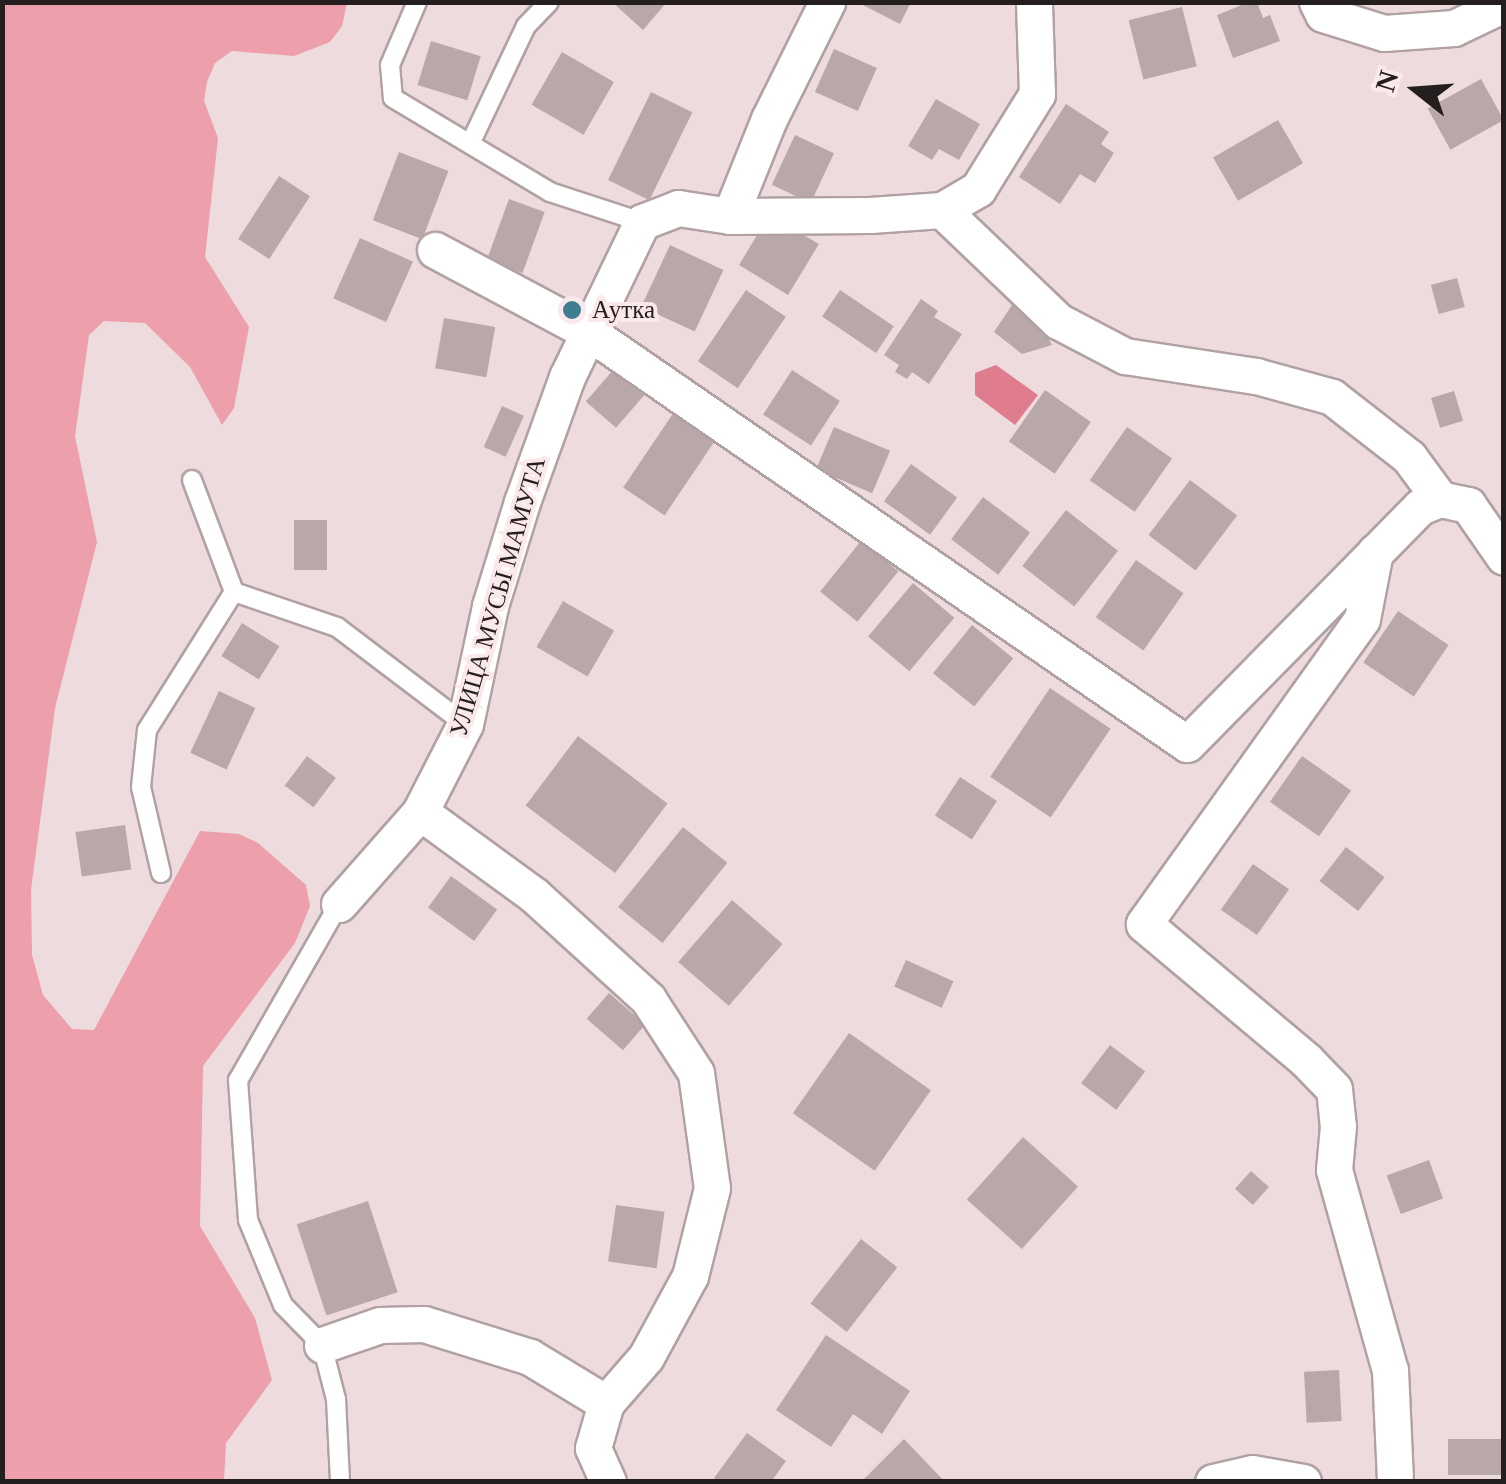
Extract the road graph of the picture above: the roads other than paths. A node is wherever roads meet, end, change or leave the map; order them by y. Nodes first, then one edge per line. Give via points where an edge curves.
1 (417, 2) edge
2 (549, 2) edge
3 (827, 2) edge
4 (1034, 2) edge
5 (1317, 2) edge
6 (1504, 4) edge
7 (470, 144) junction
8 (942, 210) junction
9 (730, 216) junction
10 (642, 222) junction
11 (434, 250) dead end
12 (587, 331) junction
13 (192, 480) dead end
14 (1440, 499) junction
15 (1374, 552) junction
16 (1504, 557) edge
17 (234, 592) junction
18 (465, 724) junction
19 (420, 812) junction
20 (162, 872) dead end
21 (339, 904) joint
22 (322, 1345) junction
23 (606, 1403) junction
24 (340, 1482) edge
25 (608, 1482) edge
26 (1213, 1482) edge
27 (1303, 1482) edge
28 (1396, 1482) edge

1 - 7 lane via 390,65 392,98
2 - 7 lane via 526,26
3 - 9 street
4 - 8 street via 1038,94 978,188
5 - 6 street via 1323,14 1384,33 1454,28
7 - 10 lane via 550,192
8 - 9 street
8 - 14 street via 1058,321 1125,356 1256,376 1332,397 1409,457
9 - 10 street via 678,208
10 - 12 street, УЛИЦА МУСЫ МАМУТА
11 - 12 street
12 - 15 street via 1187,744
12 - 18 street, УЛИЦА МУСЫ МАМУТА via 522,502 490,606
13 - 17 lane
14 - 15 street via 1420,506
14 - 16 street via 1468,505
15 - 28 street via 1362,620 1144,924 1334,1089 1334,1170 1390,1370
17 - 18 lane via 337,627
17 - 20 lane via 146,730 141,787
18 - 19 street, УЛИЦА МУСЫ МАМУТА
19 - 21 street, УЛИЦА МУСЫ МАМУТА
19 - 23 street via 535,896 648,999 696,1073 712,1188 690,1276 646,1356
21 - 22 lane via 238,1080 248,1220 283,1305
22 - 23 street via 380,1325 424,1324 530,1358
22 - 24 lane via 336,1399
23 - 25 street via 593,1448
26 - 27 street via 1252,1473

